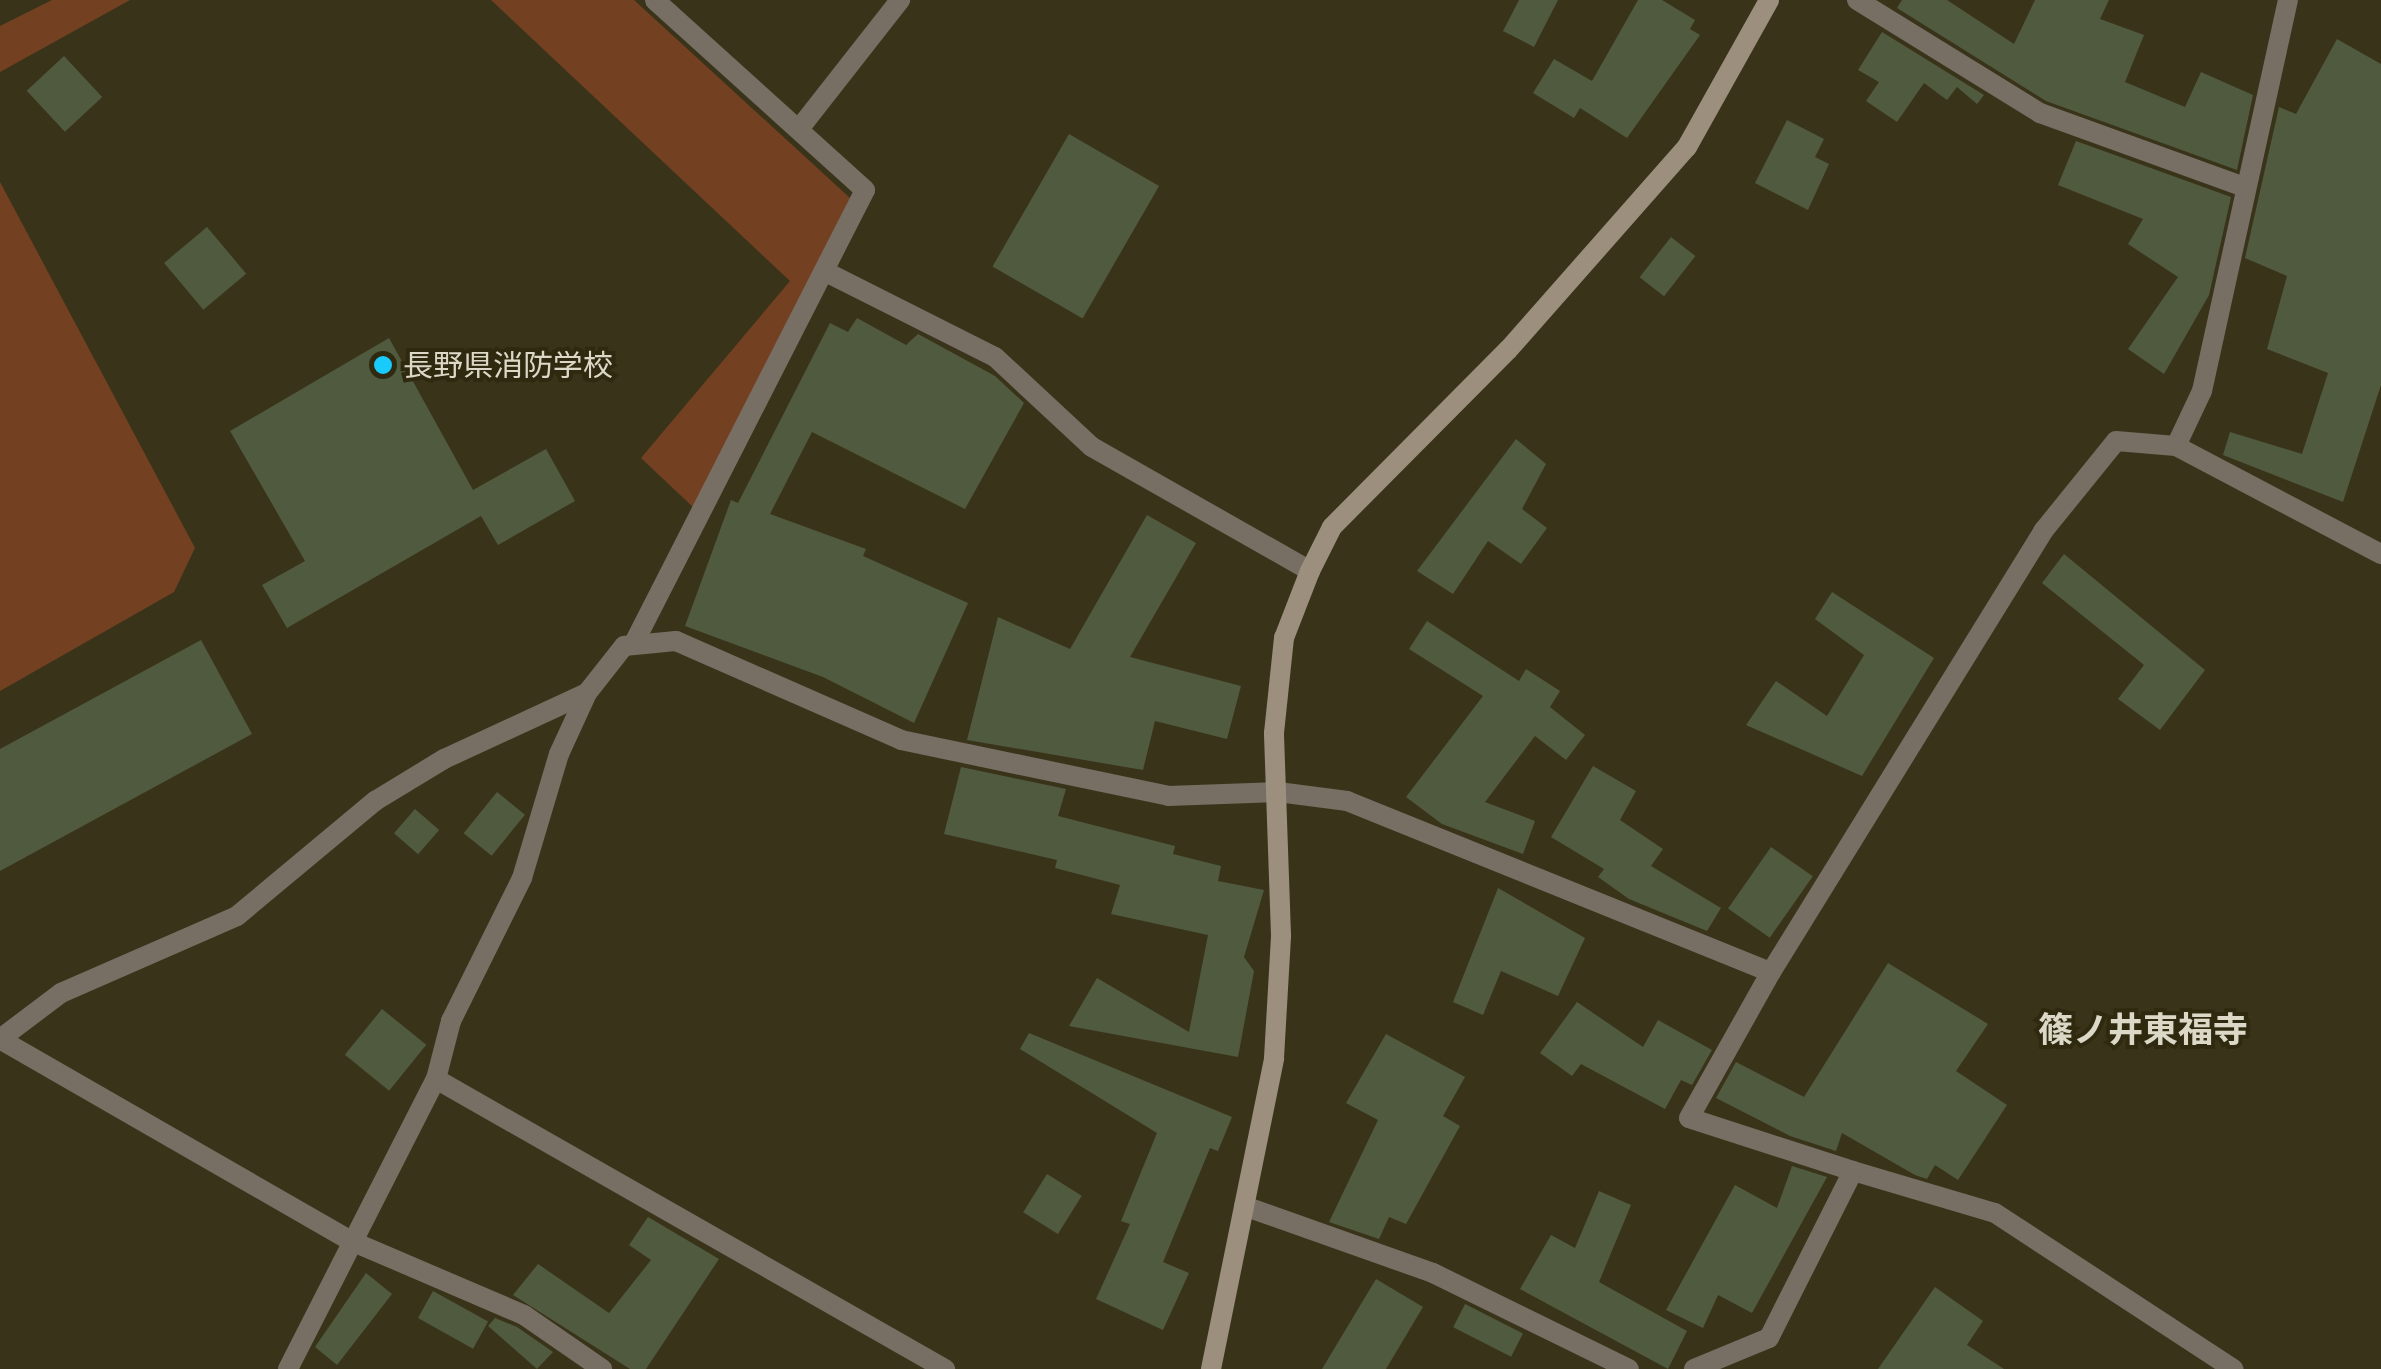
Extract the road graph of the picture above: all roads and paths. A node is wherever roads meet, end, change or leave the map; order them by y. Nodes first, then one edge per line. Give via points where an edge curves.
1 (655, 0) edge
2 (900, 0) edge
3 (1769, 0) edge
4 (1857, 0) edge
5 (2288, 0) edge
6 (799, 130) junction
7 (2244, 187) junction
8 (824, 272) junction
9 (2176, 446) junction
10 (2381, 554) edge
11 (1310, 571) junction
12 (634, 644) junction
13 (587, 693) junction
14 (1278, 792) junction
15 (1771, 972) junction
16 (436, 1080) junction
17 (1853, 1171) junction
18 (1244, 1206) junction
19 (351, 1241) junction
20 (288, 1369) edge
21 (602, 1369) edge
22 (945, 1369) edge
23 (1211, 1369) edge
24 (1629, 1369) edge
25 (1694, 1369) edge
26 (2233, 1369) edge

1 - 6 street
2 - 6 street
3 - 11 street via 1686,147 1508,350 1332,527
4 - 7 street via 2040,113
5 - 7 street
6 - 8 street via 865,190
7 - 9 street via 2202,391
8 - 11 street via 995,357 1092,447
8 - 12 street
9 - 10 street
9 - 15 street via 2116,440 2081,477
11 - 14 street via 1284,638 1274,733
12 - 13 street
12 - 14 street via 676,641 901,740 955,753 1168,796
13 - 16 street via 559,754 522,878 451,1021
13 - 19 street via 444,759 375,801 238,916 61,993 0,1039
14 - 15 street via 1347,801
14 - 18 street via 1274,1058
15 - 17 street via 1689,1118
16 - 19 street
16 - 22 street
17 - 25 street via 1769,1338
17 - 26 street via 1995,1214
18 - 23 street
18 - 24 street via 1433,1272
19 - 20 street
19 - 21 street via 524,1315

